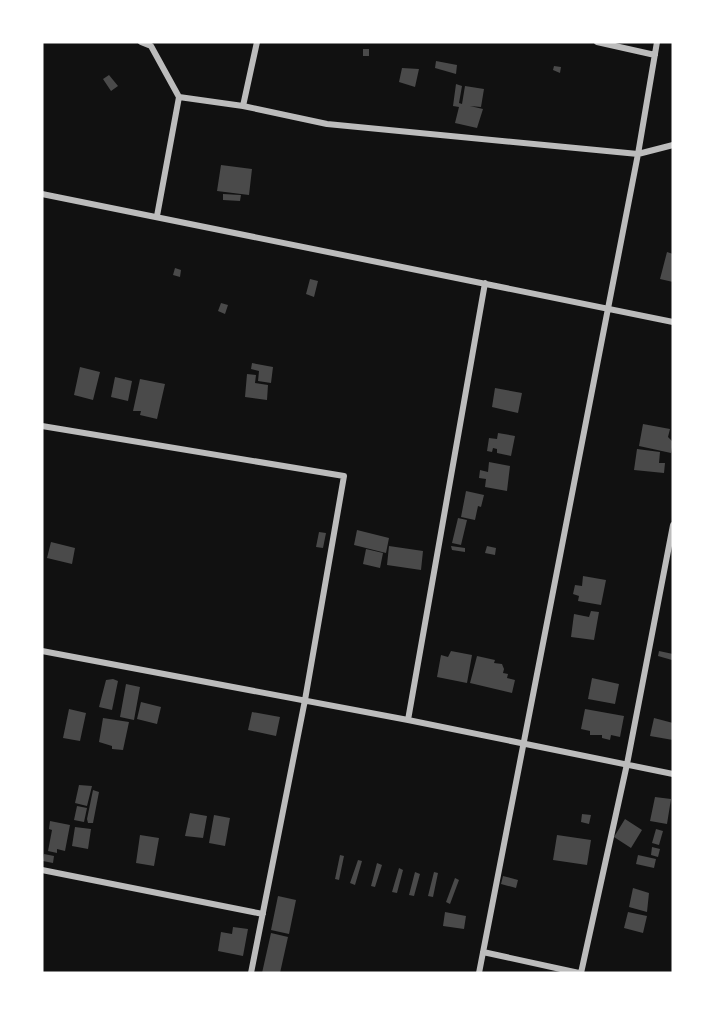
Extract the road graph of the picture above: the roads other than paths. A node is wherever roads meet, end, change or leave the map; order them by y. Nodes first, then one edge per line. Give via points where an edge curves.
1 (141, 42) edge
2 (257, 42) edge
3 (597, 42) edge
4 (657, 42) edge
5 (655, 55) junction
6 (179, 97) junction
7 (243, 105) junction
8 (673, 145) edge
9 (638, 153) junction
10 (42, 194) edge
11 (157, 216) junction
12 (485, 283) junction
13 (608, 308) junction
14 (673, 322) edge
15 (42, 426) edge
16 (673, 525) edge
17 (42, 651) edge
18 (305, 700) junction
19 (408, 720) junction
20 (524, 743) junction
21 (627, 764) junction
22 (673, 774) edge
23 (42, 870) edge
24 (263, 914) junction
25 (483, 952) junction
26 (251, 973) edge
27 (479, 973) edge
28 (580, 973) edge

1 - 6 street via 151,46
2 - 7 street
3 - 5 street
4 - 5 street
5 - 9 street
6 - 7 street
6 - 11 street
7 - 9 street via 327,124
8 - 9 street
9 - 13 street
10 - 11 street
11 - 12 street
12 - 13 street
12 - 19 street
13 - 14 street
13 - 20 street
15 - 18 street via 345,476
16 - 21 street
17 - 18 street
18 - 19 street
18 - 24 street
19 - 20 street
20 - 21 street
20 - 25 street
21 - 22 street
21 - 28 street
23 - 24 street
24 - 26 street
25 - 27 street
25 - 28 street

